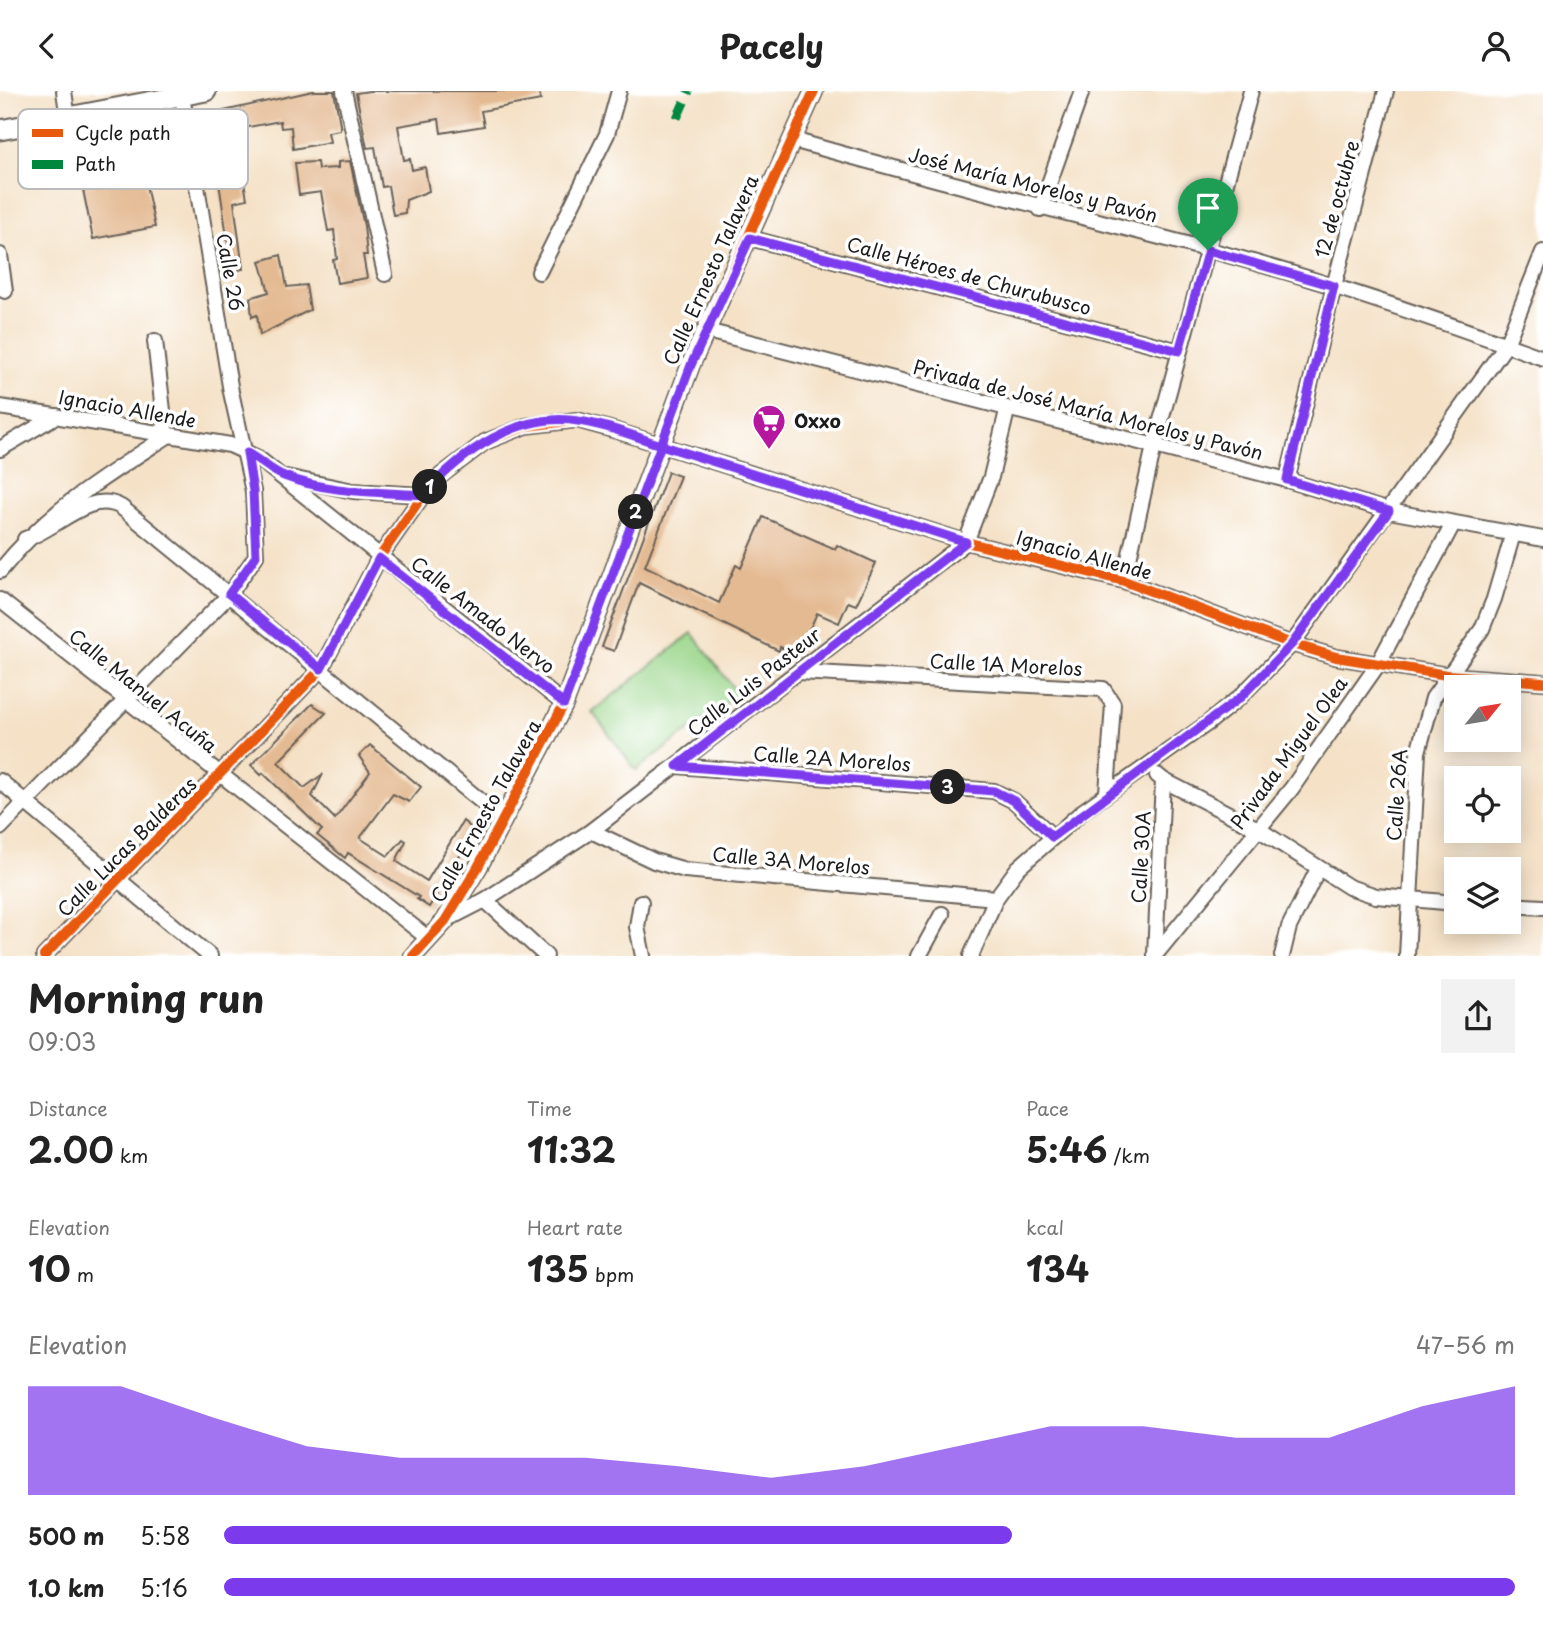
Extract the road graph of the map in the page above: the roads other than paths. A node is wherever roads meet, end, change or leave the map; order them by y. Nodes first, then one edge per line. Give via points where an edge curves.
1 (64, 91) edge
2 (206, 91) edge
3 (344, 91) edge
4 (619, 91) edge
5 (814, 91) edge
6 (1082, 91) edge
7 (1251, 91) edge
8 (1386, 91) edge
9 (182, 96) junction
10 (67, 109) edge
11 (118, 109) edge
12 (184, 109) edge
13 (18, 127) edge
14 (0, 130) edge
15 (793, 139) junction
16 (197, 189) edge
17 (1040, 209) junction
18 (750, 238) junction
19 (1208, 250) junction
20 (1543, 252) edge
21 (0, 255) edge
22 (539, 272) dead end
23 (385, 274) dead end
24 (1334, 286) junction
25 (5, 291) dead end
26 (707, 331) junction
27 (155, 341) dead end
28 (1506, 345) junction
29 (1179, 351) junction
30 (1543, 358) edge
31 (0, 407) edge
32 (1007, 411) junction
33 (56, 416) junction
34 (166, 437) junction
35 (661, 445) junction
36 (1154, 446) junction
37 (0, 449) edge
38 (247, 453) junction
39 (282, 476) junction
40 (1287, 480) junction
41 (423, 495) junction
42 (1389, 511) junction
43 (1453, 524) junction
44 (1513, 534) junction
45 (25, 539) junction
46 (1543, 539) edge
47 (966, 542) junction
48 (379, 558) junction
49 (0, 571) edge
50 (1124, 581) junction
51 (229, 594) junction
52 (0, 600) edge
53 (1292, 644) junction
54 (1377, 666) junction
55 (321, 669) junction
56 (799, 672) junction
57 (1447, 675) joint
58 (1444, 680) edge
59 (1521, 680) edge
60 (1543, 682) edge
61 (126, 701) junction
62 (564, 704) junction
63 (677, 766) junction
64 (1148, 767) junction
65 (221, 776) junction
66 (1163, 780) junction
67 (0, 781) edge
68 (1107, 793) junction
69 (27, 801) junction
70 (504, 820) junction
71 (0, 828) edge
72 (1258, 829) junction
73 (591, 831) junction
74 (1052, 837) junction
75 (1318, 869) junction
76 (118, 881) junction
77 (996, 898) junction
78 (485, 900) junction
79 (1410, 900) junction
80 (640, 902) dead end
81 (1444, 902) edge
82 (1521, 906) edge
83 (1543, 907) edge
84 (942, 914) dead end
85 (445, 921) junction
86 (429, 939) junction
87 (1155, 955) edge
88 (44, 956) edge
89 (210, 956) edge
90 (413, 956) edge
91 (545, 956) edge
92 (643, 956) edge
93 (919, 956) edge
94 (971, 956) edge
95 (1282, 956) edge
96 (1407, 956) edge

1 - 10 street
2 - 9 main road
3 - 23 street
4 - 22 street via 607,134
5 - 15 street, Calle Ernesto Talavera
6 - 17 street
7 - 19 street
8 - 24 street, 12 de octubre
9 - 11 main road
9 - 12 street, Calle 26
13 - 14 main road
15 - 17 street, José María Morelos y Pavón
15 - 18 street, Calle Ernesto Talavera
16 - 38 street, Calle 26 via 231,392
17 - 19 street, José María Morelos y Pavón
18 - 26 street, Calle Ernesto Talavera
18 - 29 street, Calle Héroes de Churubusco
19 - 24 street, José María Morelos y Pavón
19 - 29 street
20 - 28 street
21 - 25 street
24 - 28 street, José María Morelos y Pavón
24 - 40 street, 12 de octubre
26 - 32 street, Privada de José María Morelos y Pavón
26 - 35 street, Calle Ernesto Talavera
27 - 34 street
28 - 30 street, José María Morelos y Pavón
28 - 42 street
29 - 36 street
31 - 33 street, Ignacio Allende
32 - 36 street, Privada de José María Morelos y Pavón
32 - 47 street
33 - 34 street, Ignacio Allende
33 - 37 street
34 - 38 street, Ignacio Allende via 230,445
34 - 45 street via 82,492
35 - 41 street, Ignacio Allende via 577,420 544,422 485,442
35 - 47 street, Ignacio Allende
35 - 62 street, Calle Ernesto Talavera
36 - 40 street, Privada de José María Morelos y Pavón
36 - 50 street
38 - 39 street, Calle Amado Nervo
38 - 51 street, Calle 26 via 256,556
39 - 41 street via 353,491
39 - 48 street, Calle Amado Nervo
40 - 42 street, Privada de José María Morelos y Pavón
41 - 48 street, Calle Lucas Balderas
42 - 43 street, Privada de José María Morelos y Pavón
42 - 53 street
43 - 44 street, Privada de José María Morelos y Pavón
43 - 54 street, Privada Miguel Olea
44 - 46 street, Privada de José María Morelos y Pavón
44 - 57 street, Calle 26A via 1482,629
45 - 49 street
45 - 51 street via 47,532 94,501 111,501
47 - 50 street, Ignacio Allende
47 - 56 street, Calle Luis Pasteur
48 - 55 street, Calle Lucas Balderas
48 - 62 street, Calle Amado Nervo
50 - 53 street, Ignacio Allende
51 - 55 street
51 - 61 street, Calle 26
52 - 61 street, Calle Manuel Acuña
53 - 54 street, Ignacio Allende
53 - 64 street via 1241,697
54 - 57 street, Ignacio Allende
54 - 72 street, Privada Miguel Olea
55 - 65 street, Calle Lucas Balderas
55 - 70 street
56 - 63 street, Calle Luis Pasteur
56 - 68 street, Calle 1A Morelos via 1103,689 1113,704
58 - 79 street, Calle 26A via 1433,698 1418,752
59 - 60 street, Ignacio Allende
61 - 65 street, Calle Manuel Acuña
61 - 69 street, Calle 26
62 - 70 street, Calle Ernesto Talavera
63 - 73 street, Calle Luis Pasteur
63 - 74 street, Calle 2A Morelos via 994,791 1014,801
64 - 66 street
64 - 68 street
65 - 76 street, Calle Lucas Balderas
65 - 86 street, Calle Manuel Acuña
66 - 72 street
66 - 87 street, Calle 30A
67 - 69 street
68 - 74 street
69 - 71 street, Calle 26
69 - 76 street
70 - 85 street, Calle Ernesto Talavera
72 - 75 street
72 - 87 street, Privada Miguel Olea
73 - 77 street, Calle 3A Morelos via 654,861 685,870
73 - 78 street, Calle Luis Pasteur
74 - 77 street via 1018,868
75 - 79 street via 1349,887
75 - 95 street via 1289,927
76 - 88 street, Calle Lucas Balderas
76 - 89 street
77 - 94 street
78 - 85 street, Calle Luis Pasteur
78 - 91 street
79 - 81 street
79 - 96 street, Calle 26A
80 - 92 street via 637,927
82 - 83 street
84 - 93 street
85 - 86 street, Calle Ernesto Talavera
86 - 90 street, Calle Ernesto Talavera

